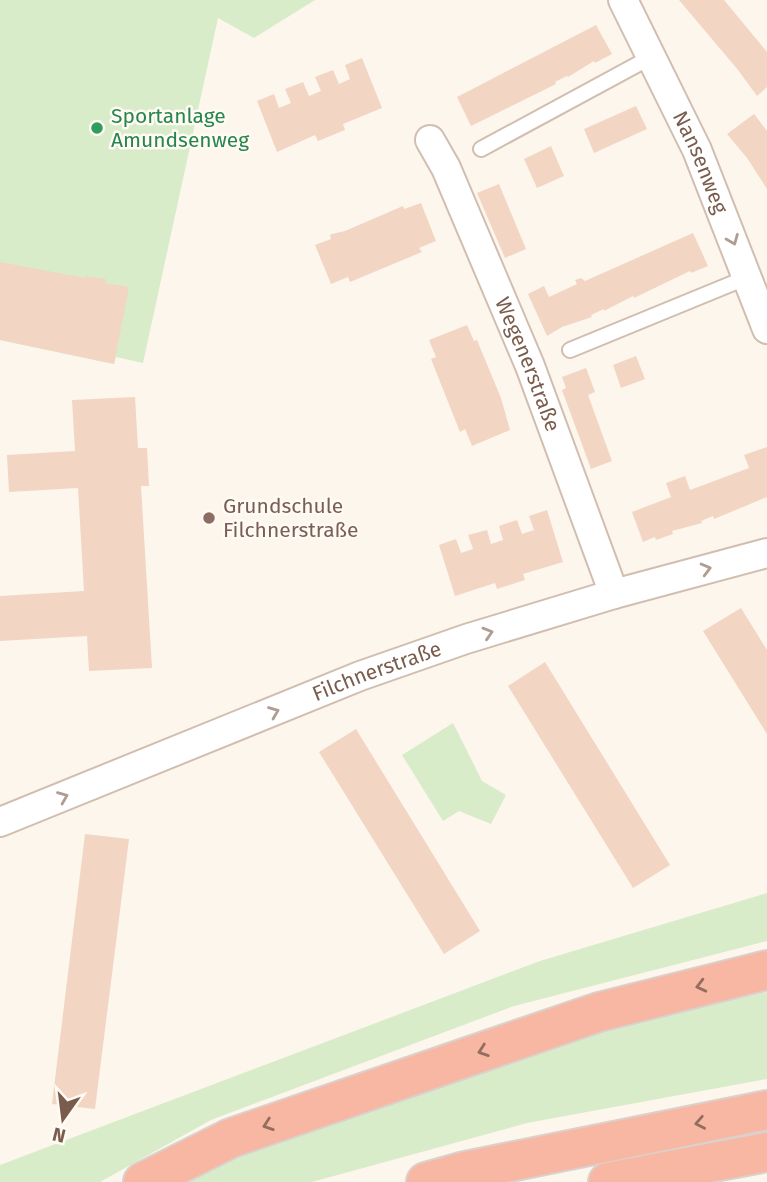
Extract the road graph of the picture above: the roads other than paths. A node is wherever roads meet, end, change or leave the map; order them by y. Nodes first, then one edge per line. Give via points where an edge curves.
1 (623, 0) edge
2 (653, 56) junction
3 (430, 140) dead end
4 (481, 149) dead end
5 (748, 277) junction
6 (767, 329) edge
7 (570, 350) dead end
8 (767, 553) edge
9 (614, 594) junction
10 (0, 822) edge
11 (767, 970) edge
12 (767, 1110) edge
13 (767, 1152) edge
14 (143, 1182) edge
15 (426, 1182) edge
16 (608, 1182) edge

1 - 2 street, Nansenweg
2 - 4 lane
2 -> 5 street, Nansenweg
3 - 9 street, Wegenerstraße via 446,167 530,366
5 - 6 street, Nansenweg
5 - 7 lane
9 -> 8 street, Filchnerstraße
10 -> 9 street, Filchnerstraße via 360,676
11 -> 14 highway via 599,1012 231,1138
12 -> 15 highway
13 - 16 highway

